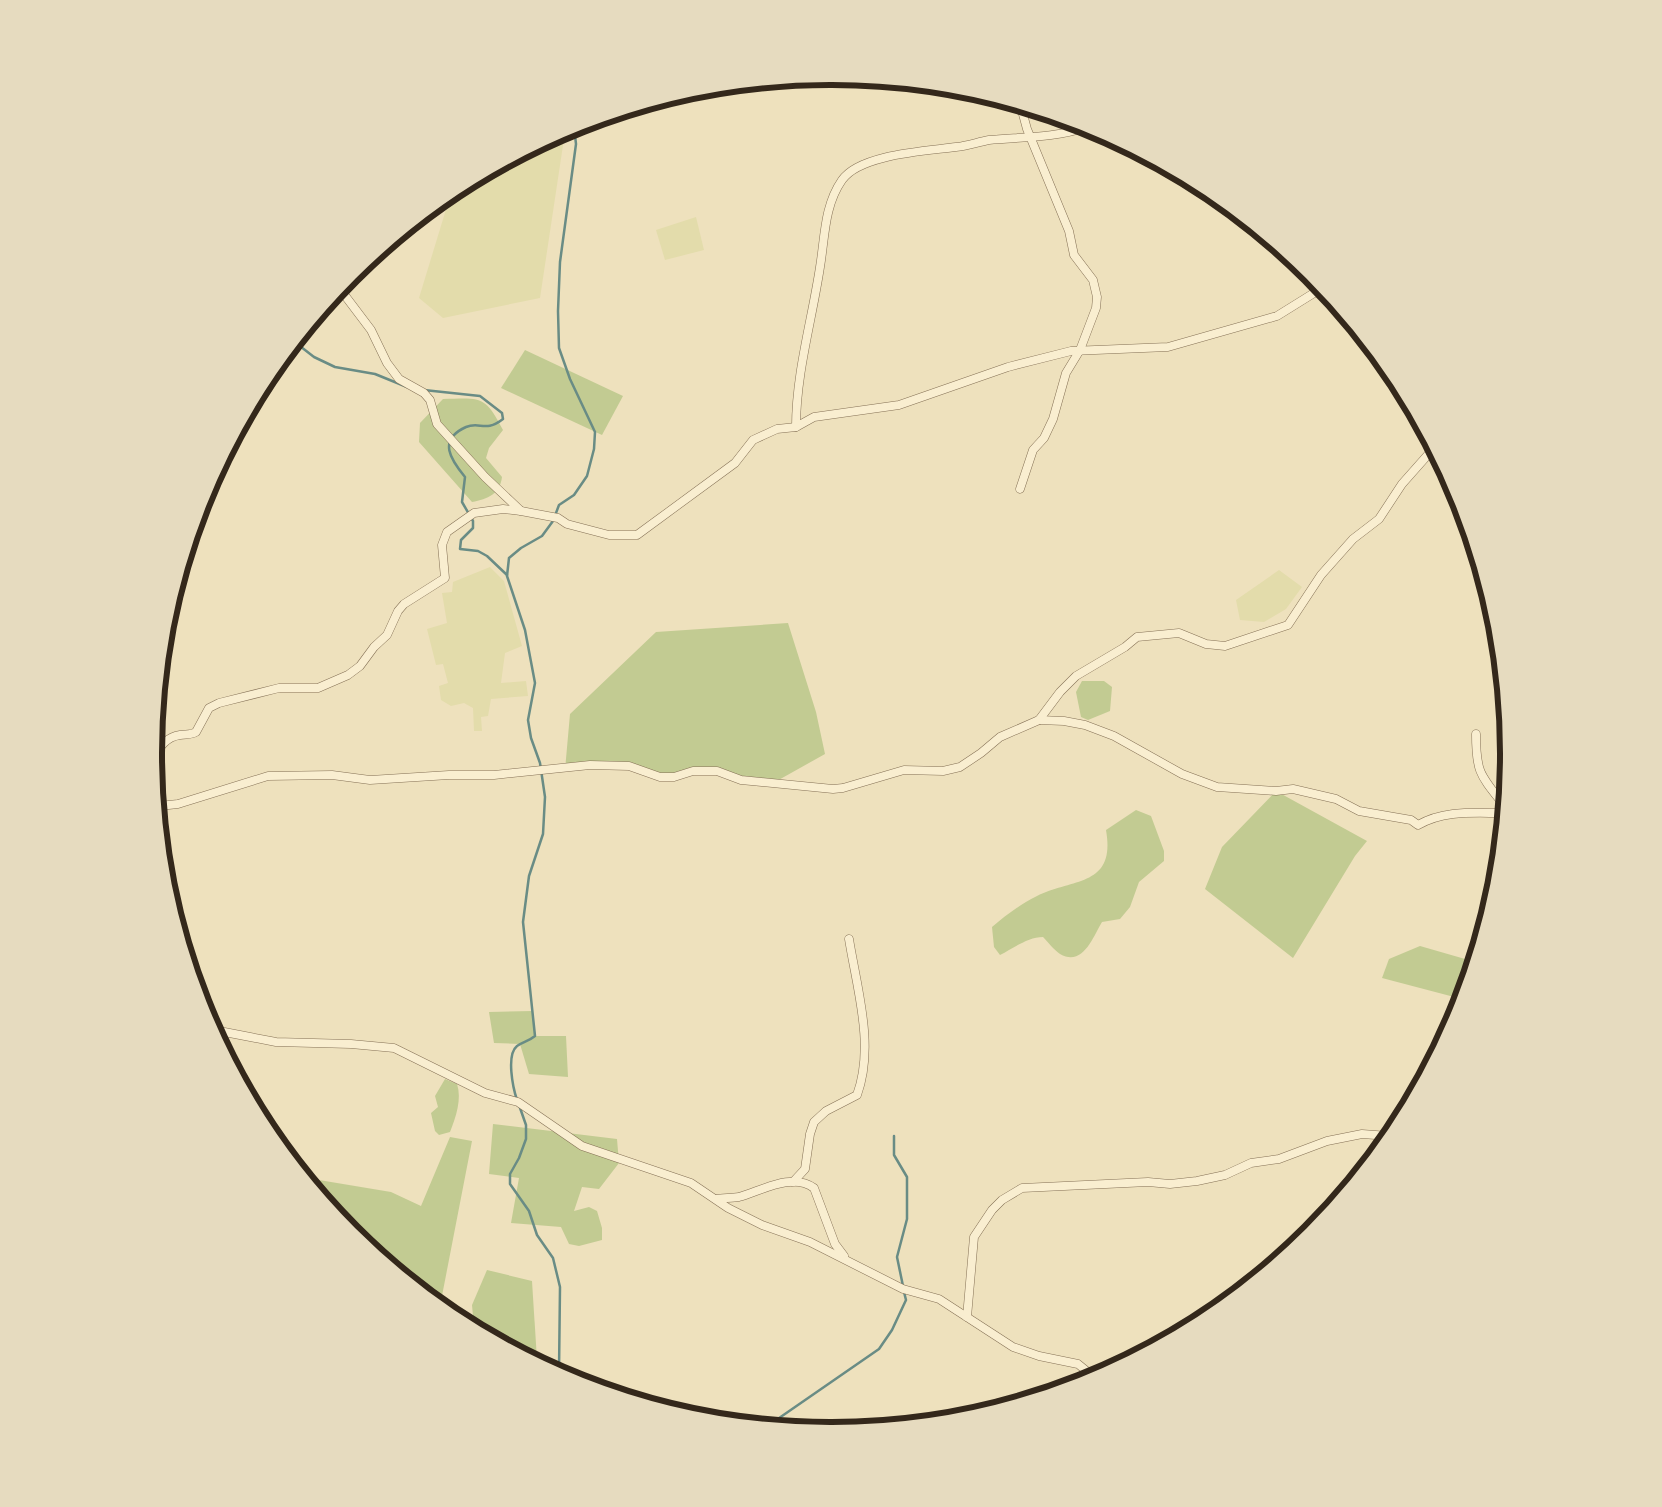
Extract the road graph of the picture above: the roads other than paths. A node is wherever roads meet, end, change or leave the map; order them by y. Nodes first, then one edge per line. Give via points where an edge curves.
1 (1023, 113) edge
2 (1070, 130) edge
3 (1031, 136) junction
4 (1315, 293) edge
5 (345, 295) edge
6 (1080, 350) junction
7 (796, 428) junction
8 (1429, 454) edge
9 (1020, 489) dead end
10 (520, 511) junction
11 (1039, 720) junction
12 (1476, 734) dead end
13 (162, 744) edge
14 (1498, 798) edge
15 (165, 805) edge
16 (1497, 813) edge
17 (849, 939) dead end
18 (223, 1032) edge
19 (1379, 1135) edge
20 (793, 1182) junction
21 (716, 1199) junction
22 (848, 1262) junction
23 (968, 1317) junction
24 (1087, 1371) edge

1 - 3 street
2 - 3 street
3 - 6 street via 1069,231 1074,255 1093,280 1096,292 1096,308
3 - 7 street via 900,153 846,175 826,217 807,332
4 - 6 street via 1277,316 1168,347
5 - 10 street via 371,330 399,380 424,392 442,431
6 - 7 street via 1008,367 899,405 814,417
6 - 9 street via 1066,373 1053,419 1044,438 1033,450
7 - 10 street via 777,429 753,440 735,463 637,536 609,536 558,518
8 - 11 street via 1402,484 1379,519 1353,539 1321,575 1288,625 1225,646 1206,644 1179,633 1136,637 1076,676
10 - 13 street via 503,509 474,513 447,532 442,544 445,578 404,604 388,635 348,675 318,688 279,688 219,703 210,708 196,732 174,736
11 - 15 street via 1000,737 960,767 943,771 904,770 843,788 741,780 705,770 660,777 629,766 590,765 494,775 370,780 332,775 268,776
11 - 16 street via 1086,725 1114,736 1182,774 1217,786 1276,791 1293,789 1323,795 1359,811 1411,820 1418,825 1432,817 1458,813
12 - 14 street via 1476,760 1481,776
17 - 20 street via 862,1020 861,1082 856,1095 826,1111 814,1122 805,1169
18 - 21 street via 276,1042 394,1048 486,1093 518,1102 582,1146 684,1180
19 - 23 street via 1362,1134 1326,1141 1279,1159 1251,1162 1225,1175 1197,1182 1022,1188 992,1210 974,1237
20 - 21 street via 771,1185 738,1197
20 - 22 street via 814,1188 836,1244
21 - 22 street via 728,1208 810,1242
22 - 23 street via 904,1288 940,1299
23 - 24 street via 1013,1347 1078,1364

